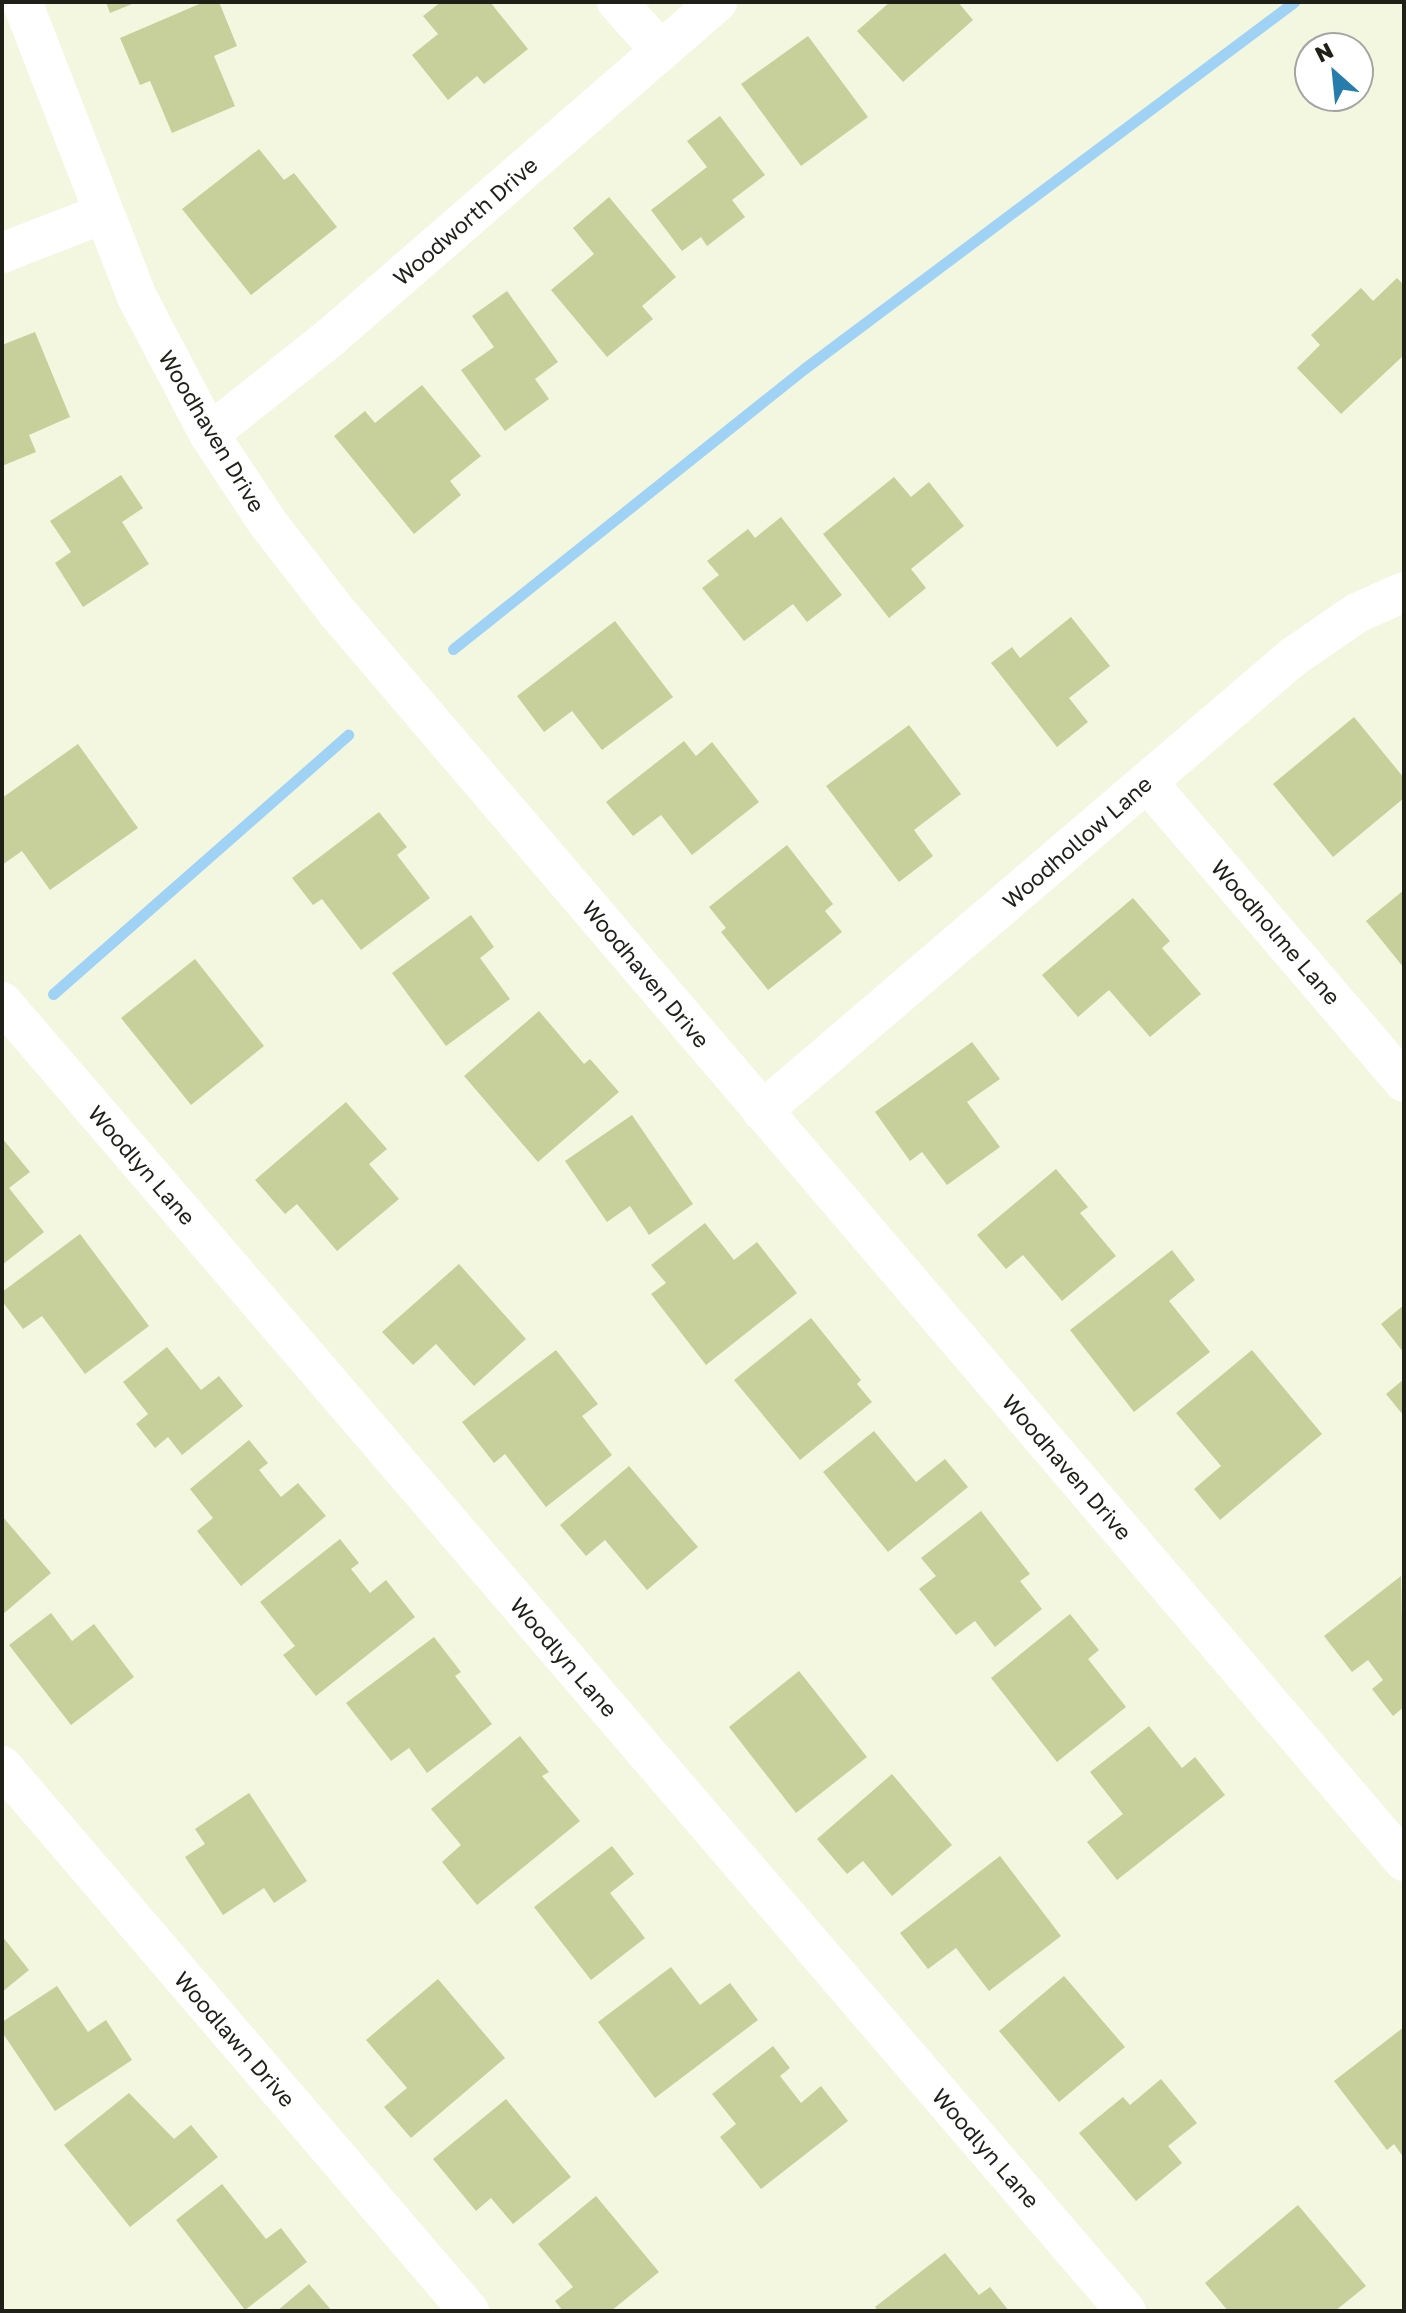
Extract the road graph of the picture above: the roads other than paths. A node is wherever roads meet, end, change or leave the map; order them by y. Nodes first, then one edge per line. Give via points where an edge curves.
1 (22, 2) edge
2 (617, 2) edge
3 (717, 2) edge
4 (660, 50) junction
5 (102, 214) junction
6 (2, 253) edge
7 (209, 434) junction
8 (1404, 592) edge
9 (1147, 782) junction
10 (2, 1002) edge
11 (1404, 1082) edge
12 (762, 1111) junction
13 (2, 1766) edge
14 (1404, 1861) edge
15 (469, 2311) edge
16 (1126, 2311) edge

1 - 5 street, Woodhaven Drive
2 - 4 street
3 - 4 street, Woodworth Drive
4 - 7 street, Woodworth Drive via 332,336
5 - 6 street
5 - 7 street, Woodhaven Drive via 137,297
7 - 12 street, Woodhaven Drive via 267,522 337,612
8 - 9 street, Woodhollow Lane via 1312,641
9 - 11 street, Woodholme Lane
9 - 12 street, Woodhollow Lane
10 - 16 street, Woodlyn Lane
12 - 14 street, Woodhaven Drive
13 - 15 street, Woodlawn Drive

